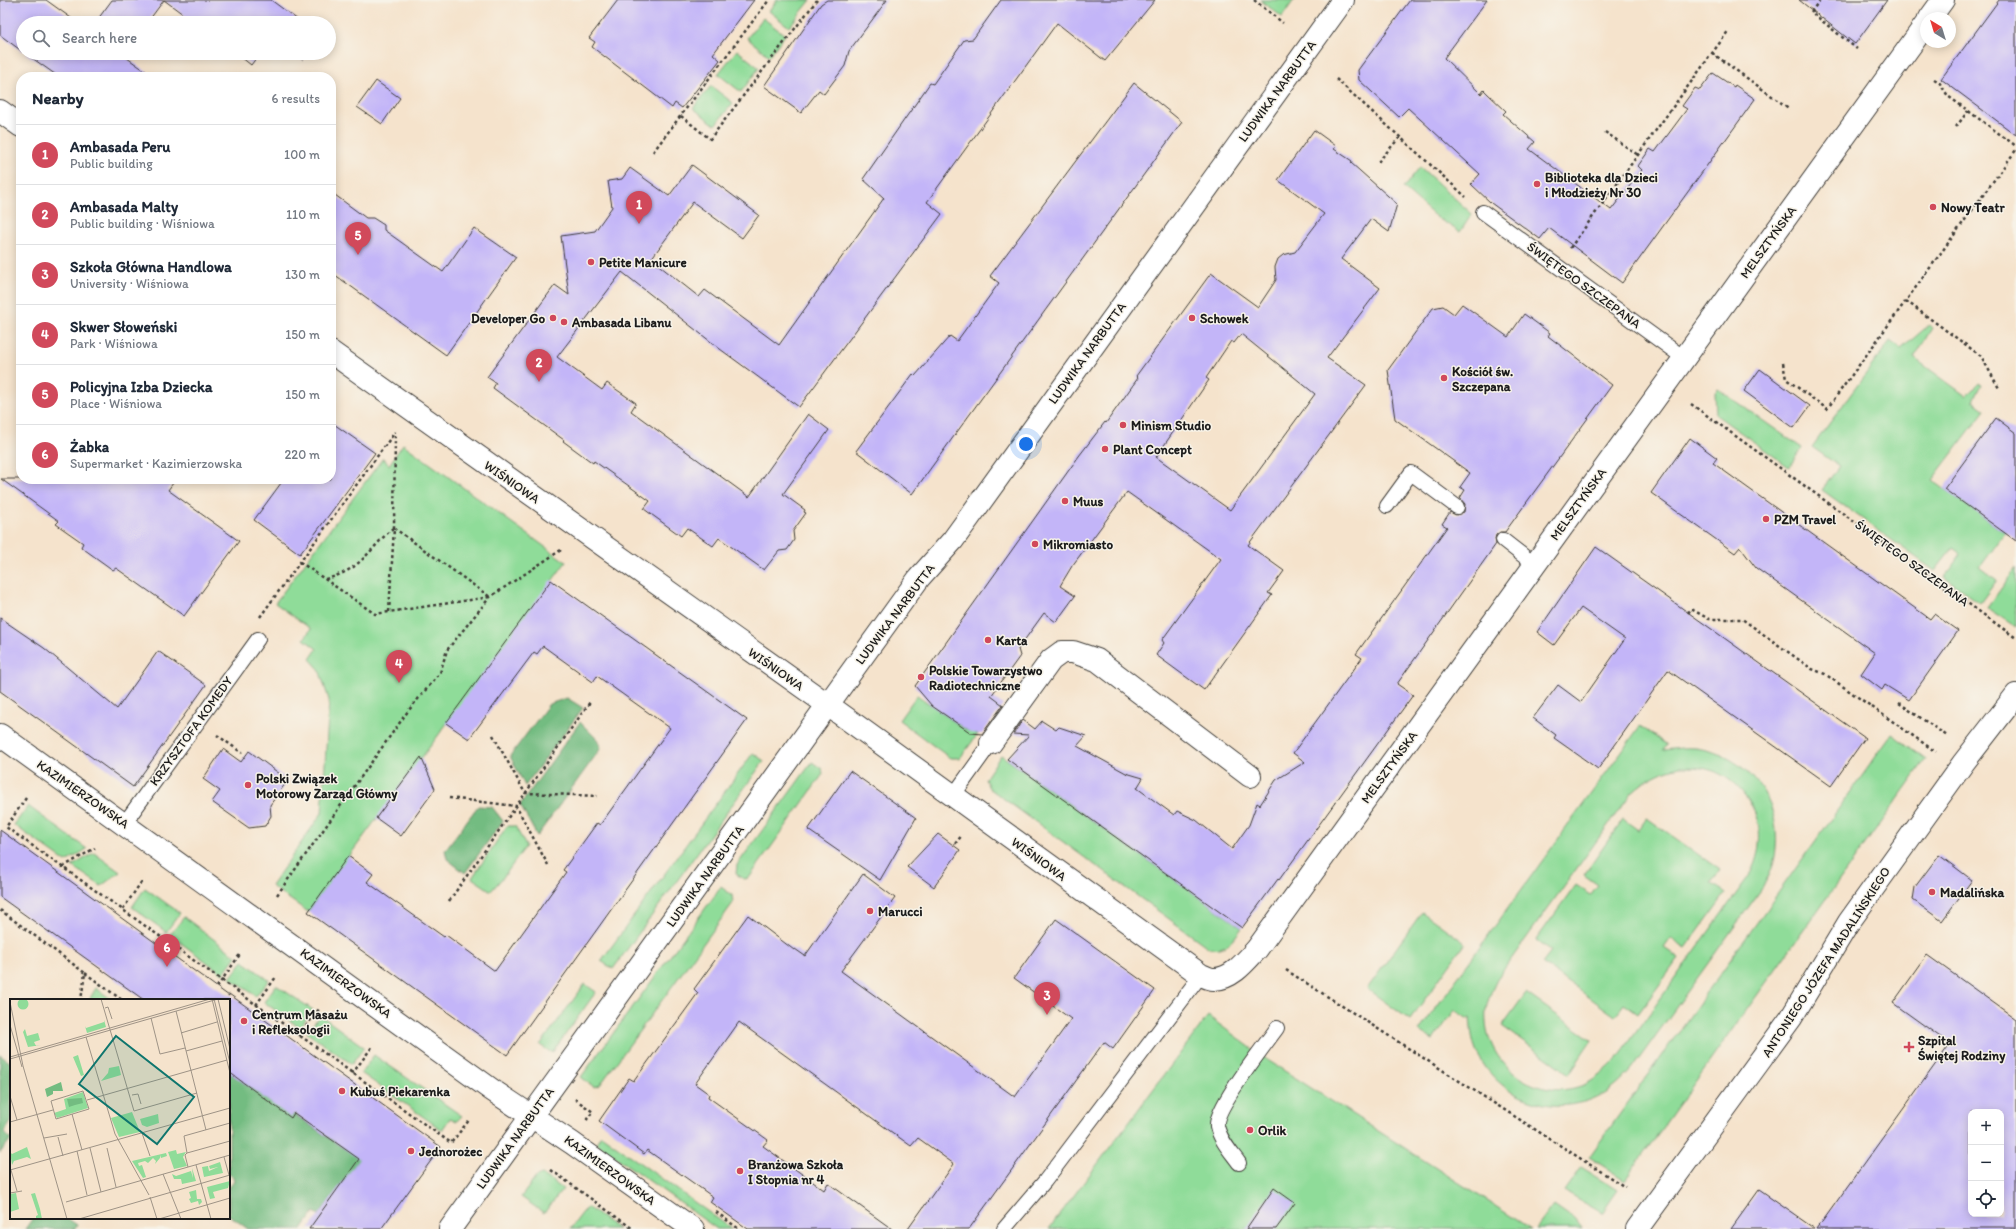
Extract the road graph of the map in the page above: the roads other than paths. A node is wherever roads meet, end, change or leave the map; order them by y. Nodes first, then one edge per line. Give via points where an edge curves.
1 (1343, 0) edge
2 (1943, 0) edge
3 (1934, 12) edge
4 (1920, 32) edge
5 (0, 111) edge
6 (16, 122) edge
7 (1483, 212) road end
8 (336, 356) edge
9 (1684, 358) junction
10 (1387, 506) dead end
11 (1457, 507) dead end
12 (1503, 540) dead end
13 (1535, 564) junction
14 (258, 639) dead end
15 (2016, 695) edge
16 (828, 705) junction
17 (0, 735) edge
18 (990, 743) joint
19 (1250, 776) dead end
20 (953, 796) junction
21 (124, 824) junction
22 (1201, 975) junction
23 (1224, 978) joint
24 (1277, 1028) dead end
25 (531, 1116) junction
26 (1239, 1163) dead end
27 (450, 1229) edge
28 (693, 1229) edge
29 (1004, 1229) edge
30 (1637, 1229) edge

1 - 16 street, LUDWIKA NARBUTTA via 953,540 919,578
2 - 3 street
4 - 9 street, MELSZTYŃSKA
5 - 6 street
7 - 9 lane, ŚWIĘTEGO SZCZEPANA
8 - 16 street, WIŚNIOWA
9 - 13 street, MELSZTYŃSKA
10 - 11 lane via 1411,473
12 - 13 lane
13 - 23 street, MELSZTYŃSKA via 1256,949 1242,965
14 - 21 lane, KRZYSZTOFA KOMEDY
15 - 30 street, ANTONIEGO JÓZEFA MADALIŃSKIEGO via 1964,762 1849,922 1791,1018
16 - 20 street, WIŚNIOWA
16 - 25 street, LUDWIKA NARBUTTA
17 - 21 street, KAZIMIERZOWSKA
18 - 19 street via 1051,660 1062,652 1073,652 1097,660
18 - 20 lane
20 - 22 street, WIŚNIOWA
21 - 25 street, KAZIMIERZOWSKA
22 - 23 street, WIŚNIOWA via 1212,979
22 - 29 lane via 1045,1181
24 - 26 lane via 1223,1105 1217,1124 1219,1134
25 - 27 street, LUDWIKA NARBUTTA
25 - 28 street, KAZIMIERZOWSKA

